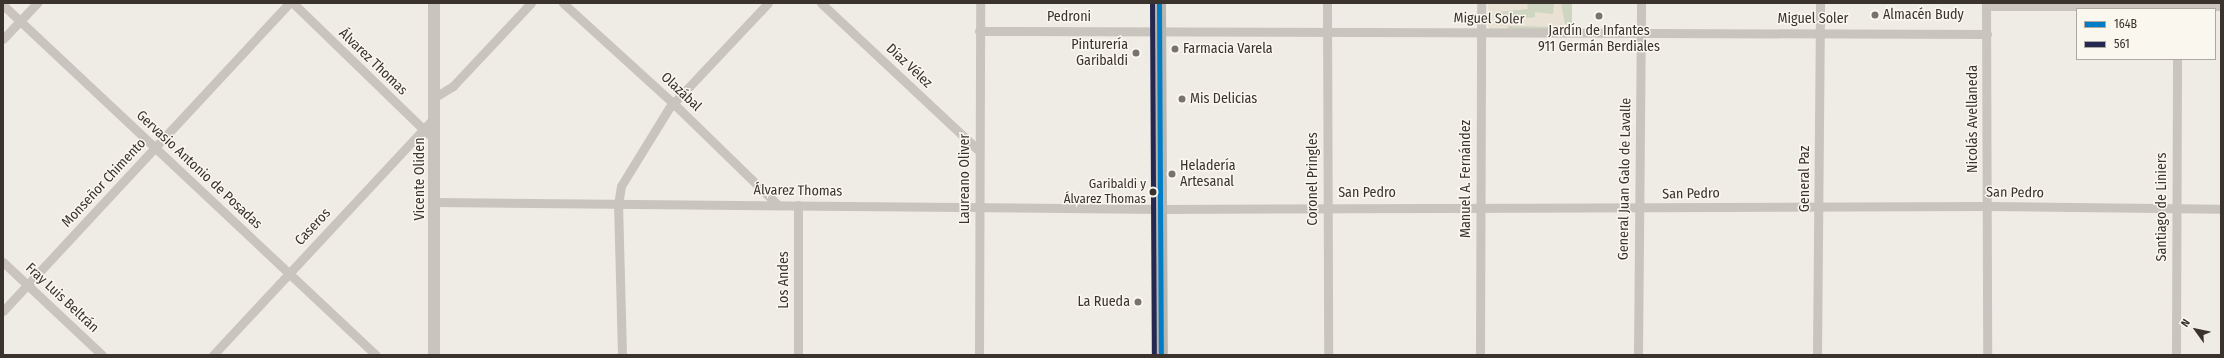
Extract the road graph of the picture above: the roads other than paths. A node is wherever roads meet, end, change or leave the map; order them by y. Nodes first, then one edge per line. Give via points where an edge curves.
1 (37, 3) edge
2 (289, 3) edge
3 (292, 3) edge
4 (434, 3) edge
5 (531, 3) edge
6 (562, 3) edge
7 (768, 3) edge
8 (821, 3) edge
9 (980, 3) edge
10 (1159, 3) edge
11 (1327, 3) edge
12 (1481, 3) edge
13 (1640, 3) edge
14 (1820, 3) edge
15 (1986, 4) edge
16 (3, 5) edge
17 (2177, 6) edge
18 (2221, 6) edge
19 (20, 21) junction
20 (979, 31) junction
21 (1327, 31) junction
22 (1159, 32) junction
23 (1481, 33) junction
24 (1640, 33) junction
25 (1820, 33) junction
26 (1987, 34) junction
27 (3, 39) edge
28 (2177, 60) edge
29 (435, 97) junction
30 (673, 103) junction
31 (434, 118) junction
32 (424, 130) junction
33 (435, 141) junction
34 (155, 149) junction
35 (978, 150) junction
36 (435, 202) junction
37 (777, 204) junction
38 (618, 205) junction
39 (798, 205) junction
40 (979, 206) junction
41 (1988, 206) junction
42 (1327, 207) junction
43 (1480, 207) junction
44 (1819, 207) junction
45 (1638, 208) junction
46 (1160, 209) junction
47 (2176, 209) junction
48 (2221, 209) edge
49 (3, 262) edge
50 (288, 274) junction
51 (28, 285) junction
52 (3, 311) edge
53 (102, 355) edge
54 (213, 355) edge
55 (376, 355) edge
56 (434, 355) edge
57 (622, 355) edge
58 (798, 355) edge
59 (978, 355) edge
60 (1161, 355) edge
61 (1328, 355) edge
62 (1480, 355) edge
63 (1638, 355) edge
64 (1817, 355) edge
65 (1987, 355) edge
66 (2176, 355) edge

1 - 19 street
2 - 34 street, Monseñor Chimento
3 - 32 street, Álvarez Thomas
4 - 29 street, Vicente Oliden
5 - 29 street via 453,86
6 - 30 street, Olazábal
7 - 30 street
8 - 35 street, Díaz Vélez
9 - 20 street, Laureano Oliver
10 - 22 main road
11 - 21 street, Coronel Pringles
12 - 23 street, Manuel A. Fernández
13 - 24 street, General Juan Galo de Lavalle
14 - 25 street, General Paz
15 - 17 street
15 - 26 street, Nicolás Avellaneda
16 - 19 street, Gervasio Antonio de Posadas
17 - 18 street
19 - 27 street
19 - 34 street, Gervasio Antonio de Posadas
20 - 22 street, Pedroni
20 - 35 street, Laureano Oliver
21 - 22 street, Miguel Soler
21 - 23 street, Miguel Soler
21 - 42 street, Coronel Pringles
22 - 46 main road
23 - 24 street, Miguel Soler
23 - 43 street, Manuel A. Fernández
24 - 25 street, Miguel Soler
24 - 45 street, General Juan Galo de Lavalle
25 - 26 street, Miguel Soler
25 - 44 street, General Paz
26 - 41 street, Nicolás Avellaneda
28 - 47 street, Santiago de Liniers
29 - 31 street, Vicente Oliden
30 - 37 street, Olazábal
30 - 38 street via 621,186
31 - 32 street, Caseros
31 - 33 street, Vicente Oliden
32 - 33 street, Álvarez Thomas
32 - 50 street, Caseros
33 - 36 street, Vicente Oliden
34 - 50 street, Gervasio Antonio de Posadas
34 - 51 street, Monseñor Chimento
35 - 40 street, Laureano Oliver
36 - 38 street, Álvarez Thomas
36 - 56 street, Vicente Oliden
37 - 38 street, Álvarez Thomas
37 - 39 street, Álvarez Thomas
38 - 57 street
39 - 40 street, Álvarez Thomas
39 - 58 street, Los Andes
40 - 46 street, Álvarez Thomas
40 - 59 street, Laureano Oliver
41 - 44 street, San Pedro
41 - 47 street, San Pedro
41 - 65 street, Nicolás Avellaneda
42 - 43 street, San Pedro
42 - 46 street, San Pedro
42 - 61 street, Coronel Pringles
43 - 45 street, San Pedro
43 - 62 street, Manuel A. Fernández
44 - 45 street, San Pedro
44 - 64 street, General Paz
45 - 63 street, General Juan Galo de Lavalle
46 - 60 main road
47 - 48 street, San Pedro
47 - 66 street, Santiago de Liniers
49 - 51 street, Fray Luis Beltrán
50 - 54 street, Caseros
50 - 55 street, Gervasio Antonio de Posadas
51 - 52 street, Monseñor Chimento
51 - 53 street, Fray Luis Beltrán

